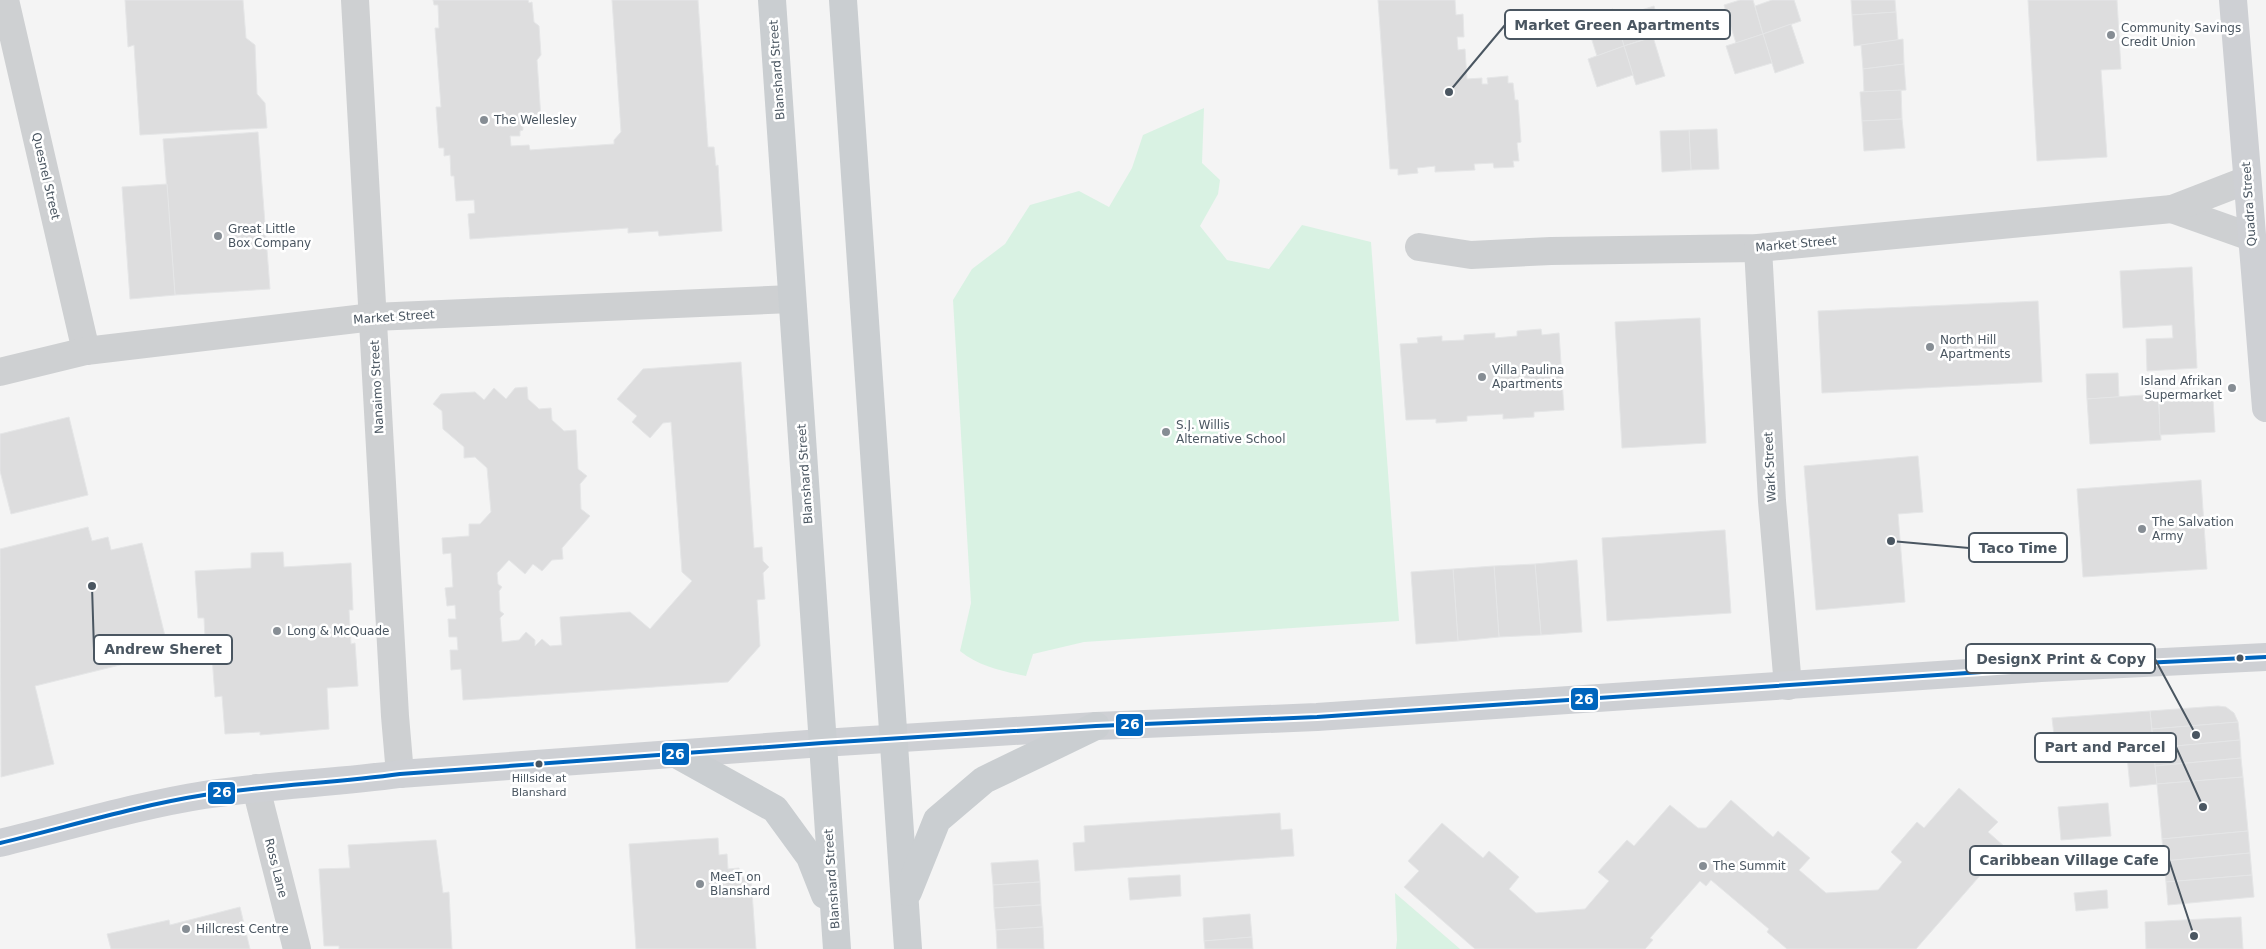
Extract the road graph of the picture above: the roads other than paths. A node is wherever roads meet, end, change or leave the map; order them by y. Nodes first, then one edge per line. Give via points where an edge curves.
1 (5, 0) edge
2 (356, 0) edge
3 (772, 0) edge
4 (844, 0) edge
5 (2233, 0) edge
6 (2247, 180) junction
7 (2172, 208) junction
8 (2251, 237) junction
9 (1419, 247) dead end
10 (1758, 248) junction
11 (792, 298) junction
12 (373, 317) junction
13 (86, 351) junction
14 (0, 372) edge
15 (2266, 408) edge
16 (2266, 657) edge
17 (1788, 686) junction
18 (1096, 726) junction
19 (895, 739) junction
20 (822, 743) junction
21 (676, 754) junction
22 (400, 774) junction
23 (256, 788) junction
24 (0, 843) edge
25 (904, 900) junction
26 (836, 936) edge
27 (296, 949) edge
28 (908, 949) edge

1 - 13 street, Quesnel Street
2 - 12 street, Nanaimo Street
3 - 11 main road, Blanshard Street
4 - 19 main road
5 - 6 main road, Quadra Street
6 - 7 street, Market Street
6 - 8 main road, Quadra Street
7 - 8 street, Market Street
7 - 10 street, Market Street
8 - 15 main road, Quadra Street
9 - 10 street, Market Street via 1471,255
10 - 17 street, Wark Street via 1772,501
11 - 12 street, Market Street
11 - 20 main road, Blanshard Street
12 - 13 street, Market Street
12 - 22 street, Nanaimo Street
13 - 14 street, Market Street
16 - 17 main road via 2041,668
17 - 18 main road via 1317,717
18 - 19 main road
18 - 25 main road via 984,780 937,820
19 - 20 main road
19 - 25 main road
20 - 21 main road
20 - 26 main road, Blanshard Street
21 - 22 main road
21 - 26 main road via 775,810 810,857
22 - 23 main road
23 - 24 main road via 150,807
23 - 27 street, Ross Lane
25 - 28 main road

